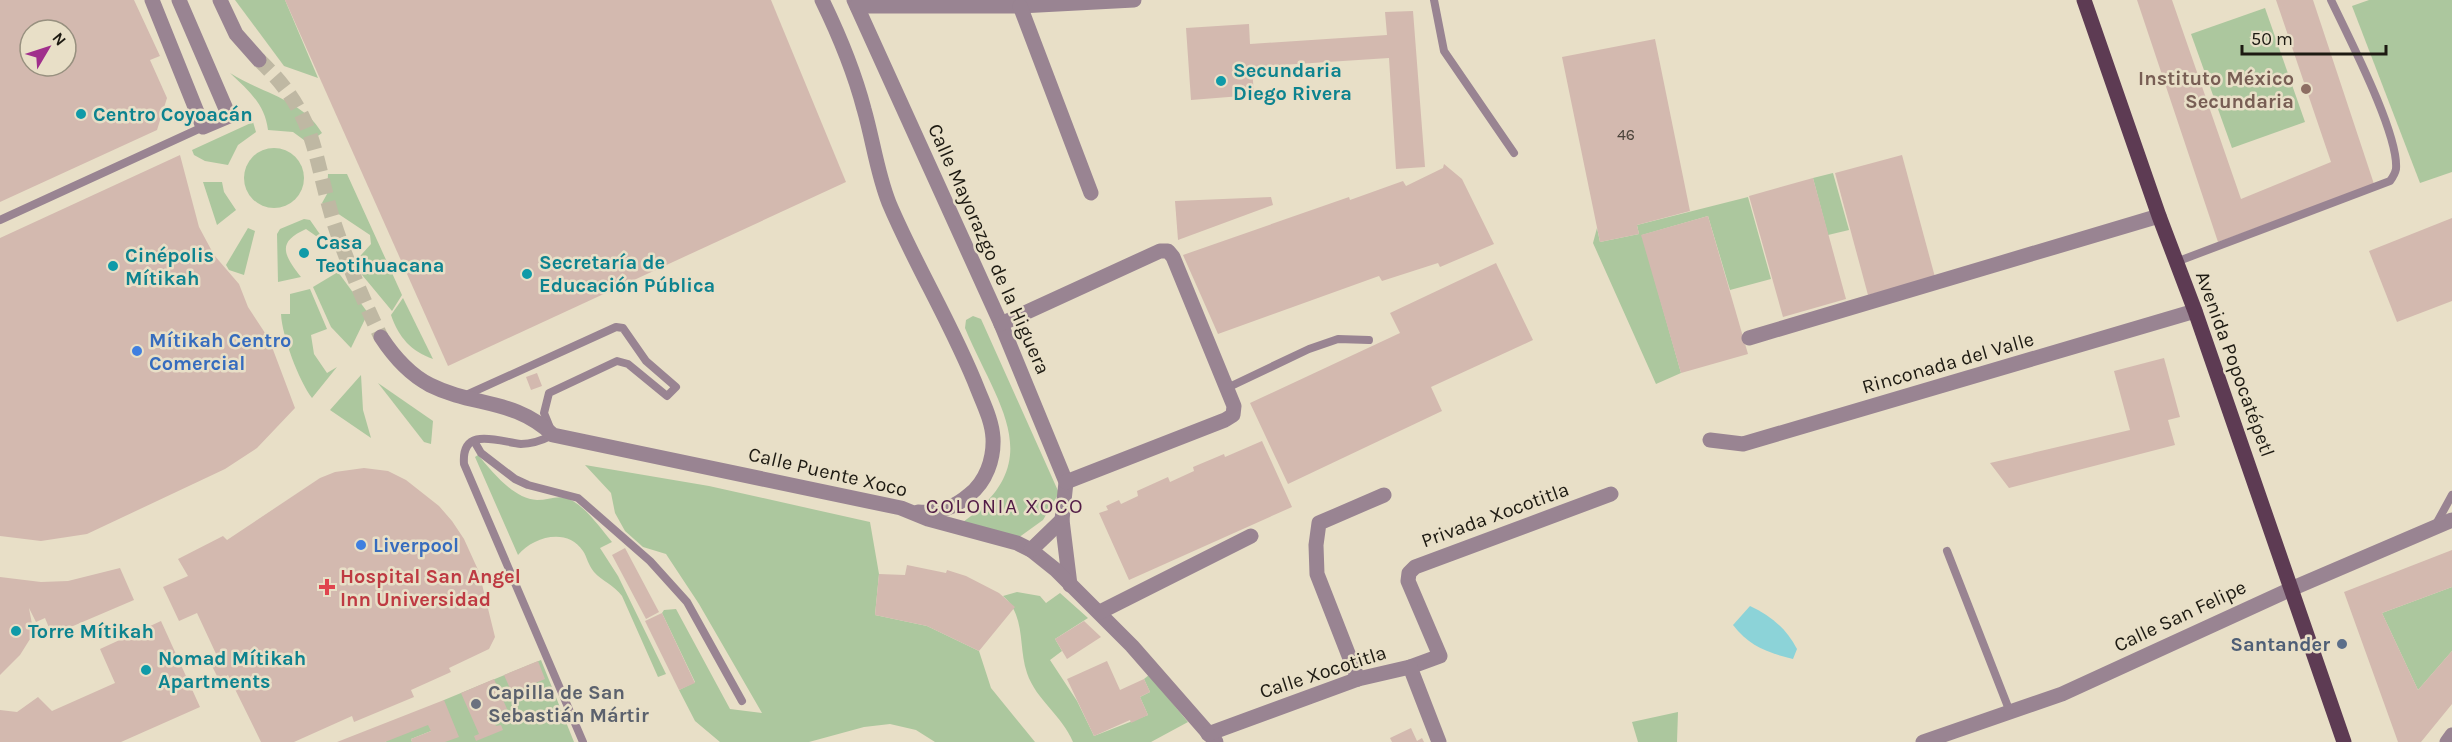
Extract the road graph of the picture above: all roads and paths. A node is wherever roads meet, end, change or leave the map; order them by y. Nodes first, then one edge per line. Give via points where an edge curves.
1 (152, 0) edge
2 (179, 0) edge
3 (220, 0) edge
4 (822, 0) edge
5 (1134, 0) edge
6 (1434, 0) edge
7 (2084, 0) edge
8 (2331, 0) edge
9 (856, 3) edge
10 (1020, 6) junction
11 (259, 60) tunnel mouth
12 (203, 127) junction
13 (1514, 153) dead end
14 (1091, 193) dead end
15 (2159, 216) junction
16 (0, 220) edge
17 (2176, 262) junction
18 (2195, 311) junction
19 (1001, 324) junction
20 (381, 337) tunnel mouth
21 (1749, 338) dead end
22 (1369, 340) dead end
23 (1227, 388) junction
24 (464, 397) junction
25 (553, 435) junction
26 (1710, 440) dead end
27 (474, 441) junction
28 (1066, 482) junction
29 (1611, 494) dead end
30 (1384, 495) dead end
31 (2452, 495) edge
32 (901, 508) junction
33 (1062, 520) junction
34 (2452, 520) edge
35 (2435, 527) junction
36 (1251, 536) dead end
37 (1031, 550) junction
38 (1947, 551) dead end
39 (1070, 585) junction
40 (2291, 589) junction
41 (1100, 612) junction
42 (1410, 667) junction
43 (1358, 679) junction
44 (742, 700) dead end
45 (2010, 712) junction
46 (2452, 735) edge
47 (1212, 738) edge
48 (583, 742) edge
49 (1438, 742) edge
50 (1923, 742) edge
51 (2344, 742) edge
52 (2447, 742) edge

1 - 12 street
2 - 12 street via 229,116
3 - 11 street via 236,34
4 - 32 street via 854,75 889,203 971,372 993,436 988,468 971,494 938,512
5 - 10 street
6 - 13 lane via 1444,51
7 - 15 main road, Avenida Popocatépetl
8 - 17 lane via 2382,114 2396,172 2390,181
9 - 10 street
9 - 19 street, Calle Mayorazgo de la Higuera
10 - 14 street
12 - 16 lane
15 - 17 main road, Avenida Popocatépetl
15 - 21 street
17 - 18 main road, Avenida Popocatépetl
18 - 26 street, Rinconada del Valle via 1743,444
18 - 40 main road, Avenida Popocatépetl
19 - 23 street via 1160,251 1168,251
19 - 28 street, Calle Mayorazgo de la Higuera
20 - 24 street, Calle Puente Xoco via 415,375
22 - 23 lane via 1338,339
23 - 28 street via 1234,406 1233,415 1226,420
24 - 25 street, Calle Puente Xoco via 512,408
24 - 25 lane via 616,327 623,328 646,361 676,387 668,396 628,364 617,361 549,393 544,413
25 - 27 lane via 533,443 488,438
25 - 32 street, Calle Puente Xoco
27 - 44 lane via 481,453 515,479 578,498 650,561 687,602
27 - 48 lane via 465,450 464,464
28 - 33 street, Calle Mayorazgo de la Higuera
29 - 42 street, Privada Xocotitla via 1414,567 1408,581 1440,656
30 - 43 street via 1319,523 1317,574
31 - 35 lane
32 - 37 street, Calle Puente Xoco
33 - 37 street
33 - 39 street, Calle Mayorazgo de la Higuera
34 - 35 street, Calle San Felipe
35 - 40 street, Calle San Felipe
36 - 41 street
37 - 39 street, Calle Puente Xoco
38 - 45 lane
39 - 41 street, Calle Puente Xoco
40 - 45 street, Calle San Felipe via 2061,694
40 - 51 main road, Avenida Popocatépetl
41 - 47 street, Calle Puente Xoco
42 - 43 street, Calle Xocotitla
42 - 49 street, Calle Xocotitla
43 - 47 street, Calle Xocotitla
45 - 50 street, Calle San Felipe
46 - 52 street

